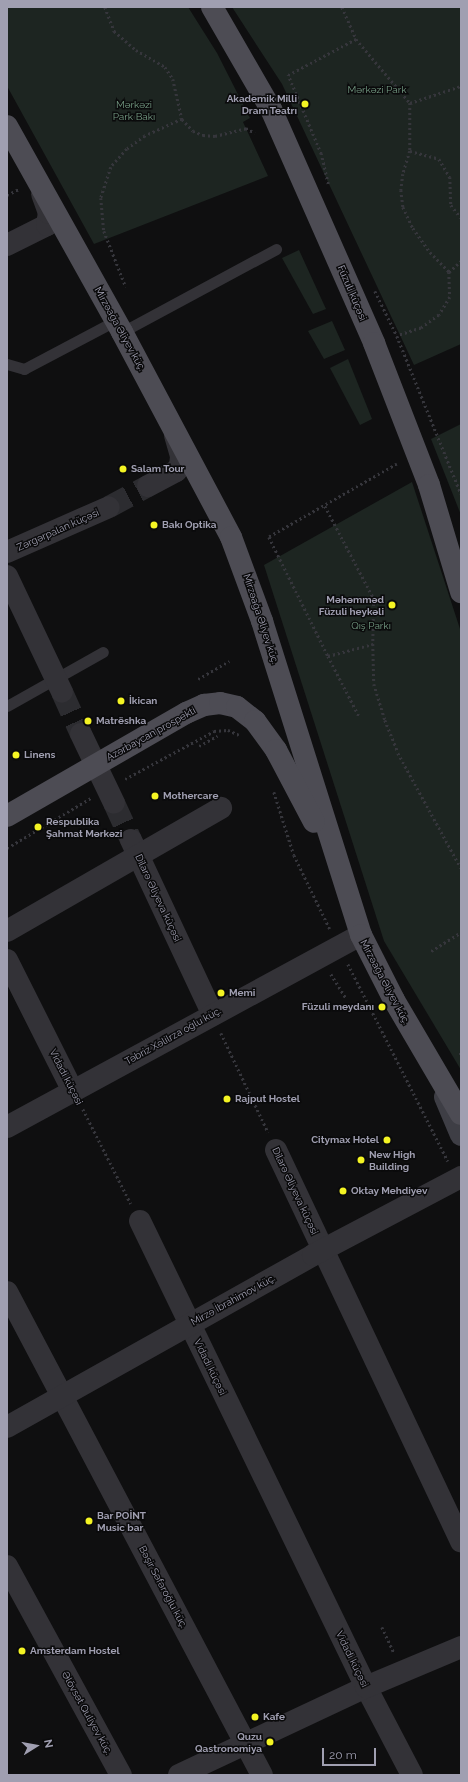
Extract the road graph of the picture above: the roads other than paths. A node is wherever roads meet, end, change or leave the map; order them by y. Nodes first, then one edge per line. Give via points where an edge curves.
1 (212, 7) edge
2 (7, 126) edge
3 (32, 169) junction
4 (7, 245) edge
5 (276, 249) dead end
6 (118, 326) junction
7 (7, 364) edge
8 (171, 423) junction
9 (148, 486) tunnel mouth
10 (109, 507) tunnel mouth
11 (442, 523) junction
12 (7, 552) edge
13 (461, 570) edge
14 (7, 576) edge
15 (461, 592) edge
16 (103, 652) dead end
17 (58, 686) junction
18 (7, 706) edge
19 (81, 734) tunnel mouth
20 (96, 766) junction
21 (110, 796) tunnel mouth
22 (221, 808) dead end
23 (7, 816) edge
24 (134, 848) junction
25 (338, 868) junction
26 (7, 931) edge
27 (361, 936) junction
28 (7, 960) edge
29 (213, 1015) junction
30 (434, 1068) junction
31 (73, 1091) junction
32 (461, 1114) edge
33 (7, 1126) edge
34 (461, 1135) edge
35 (276, 1150) road end
36 (459, 1178) edge
37 (140, 1221) road end
38 (323, 1250) junction
39 (7, 1292) edge
40 (189, 1324) junction
41 (62, 1395) junction
42 (7, 1427) edge
43 (461, 1542) edge
44 (7, 1566) edge
45 (461, 1647) edge
46 (366, 1687) junction
47 (245, 1743) junction
48 (121, 1775) edge
49 (179, 1775) edge
50 (262, 1775) edge
51 (412, 1775) edge

1 - 11 main road, Füzuli küçəsi via 271,109 304,180 406,424
2 - 3 main road, Mirzəağa Əliyev küç.
3 - 4 street via 46,204 49,220 42,229
3 - 6 main road, Mirzəağa Əliyev küç.
5 - 6 lane
6 - 7 lane via 24,369
6 - 8 main road, Mirzəağa Əliyev küç.
8 - 9 street via 179,448 180,466 176,471
8 - 25 main road, Mirzəağa Əliyev küç. via 231,537 246,574
10 - 12 street, Zərgərpalan küçəsi
11 - 13 main road
11 - 15 main road, Füzuli küçəsi
14 - 17 street
16 - 17 lane
17 - 18 lane
19 - 20 street
20 - 21 street
20 - 23 main road, Azərbaycan prospekti
20 - 25 main road, Azərbaycan prospekti via 186,712 204,705 220,703 237,707 248,714 266,734
22 - 24 street
24 - 26 street
24 - 29 street, Dilarə Əliyeva küçəsi
25 - 27 main road, Mirzəağa Əliyev küç.
27 - 29 street, Təbriz Xəlilrza oğlu küç.
27 - 30 main road, Mirzəağa Əliyev küç.
28 - 31 street, Vidadi küçəsi
29 - 31 street, Təbriz Xəlilrza oğlu küç.
30 - 32 main road
30 - 34 street, Mirzəağa Əliyev küç.
31 - 33 street, Təbriz Xəlilrza oğlu küç.
35 - 38 street, Dilarə Əliyeva küçəsi
36 - 38 street, Mirzə İbrahimov küç.
37 - 40 street, Vidadi küçəsi
38 - 40 street, Mirzə İbrahimov küç.
38 - 43 street, Dilarə Əliyeva küçəsi
39 - 41 street, Bəşir Səfəroğlu küç.
40 - 41 street, Mirzə İbrahimov küç.
40 - 46 street, Vidadi küçəsi
41 - 42 street, Mirzə İbrahimov küç.
41 - 47 street, Bəşir Səfəroğlu küç.
44 - 48 street, Əlövsət Quliyev küç.
45 - 46 street
46 - 47 street
46 - 51 street, Vidadi küçəsi
47 - 49 street
47 - 50 street, Bəşir Səfəroğlu küç.

